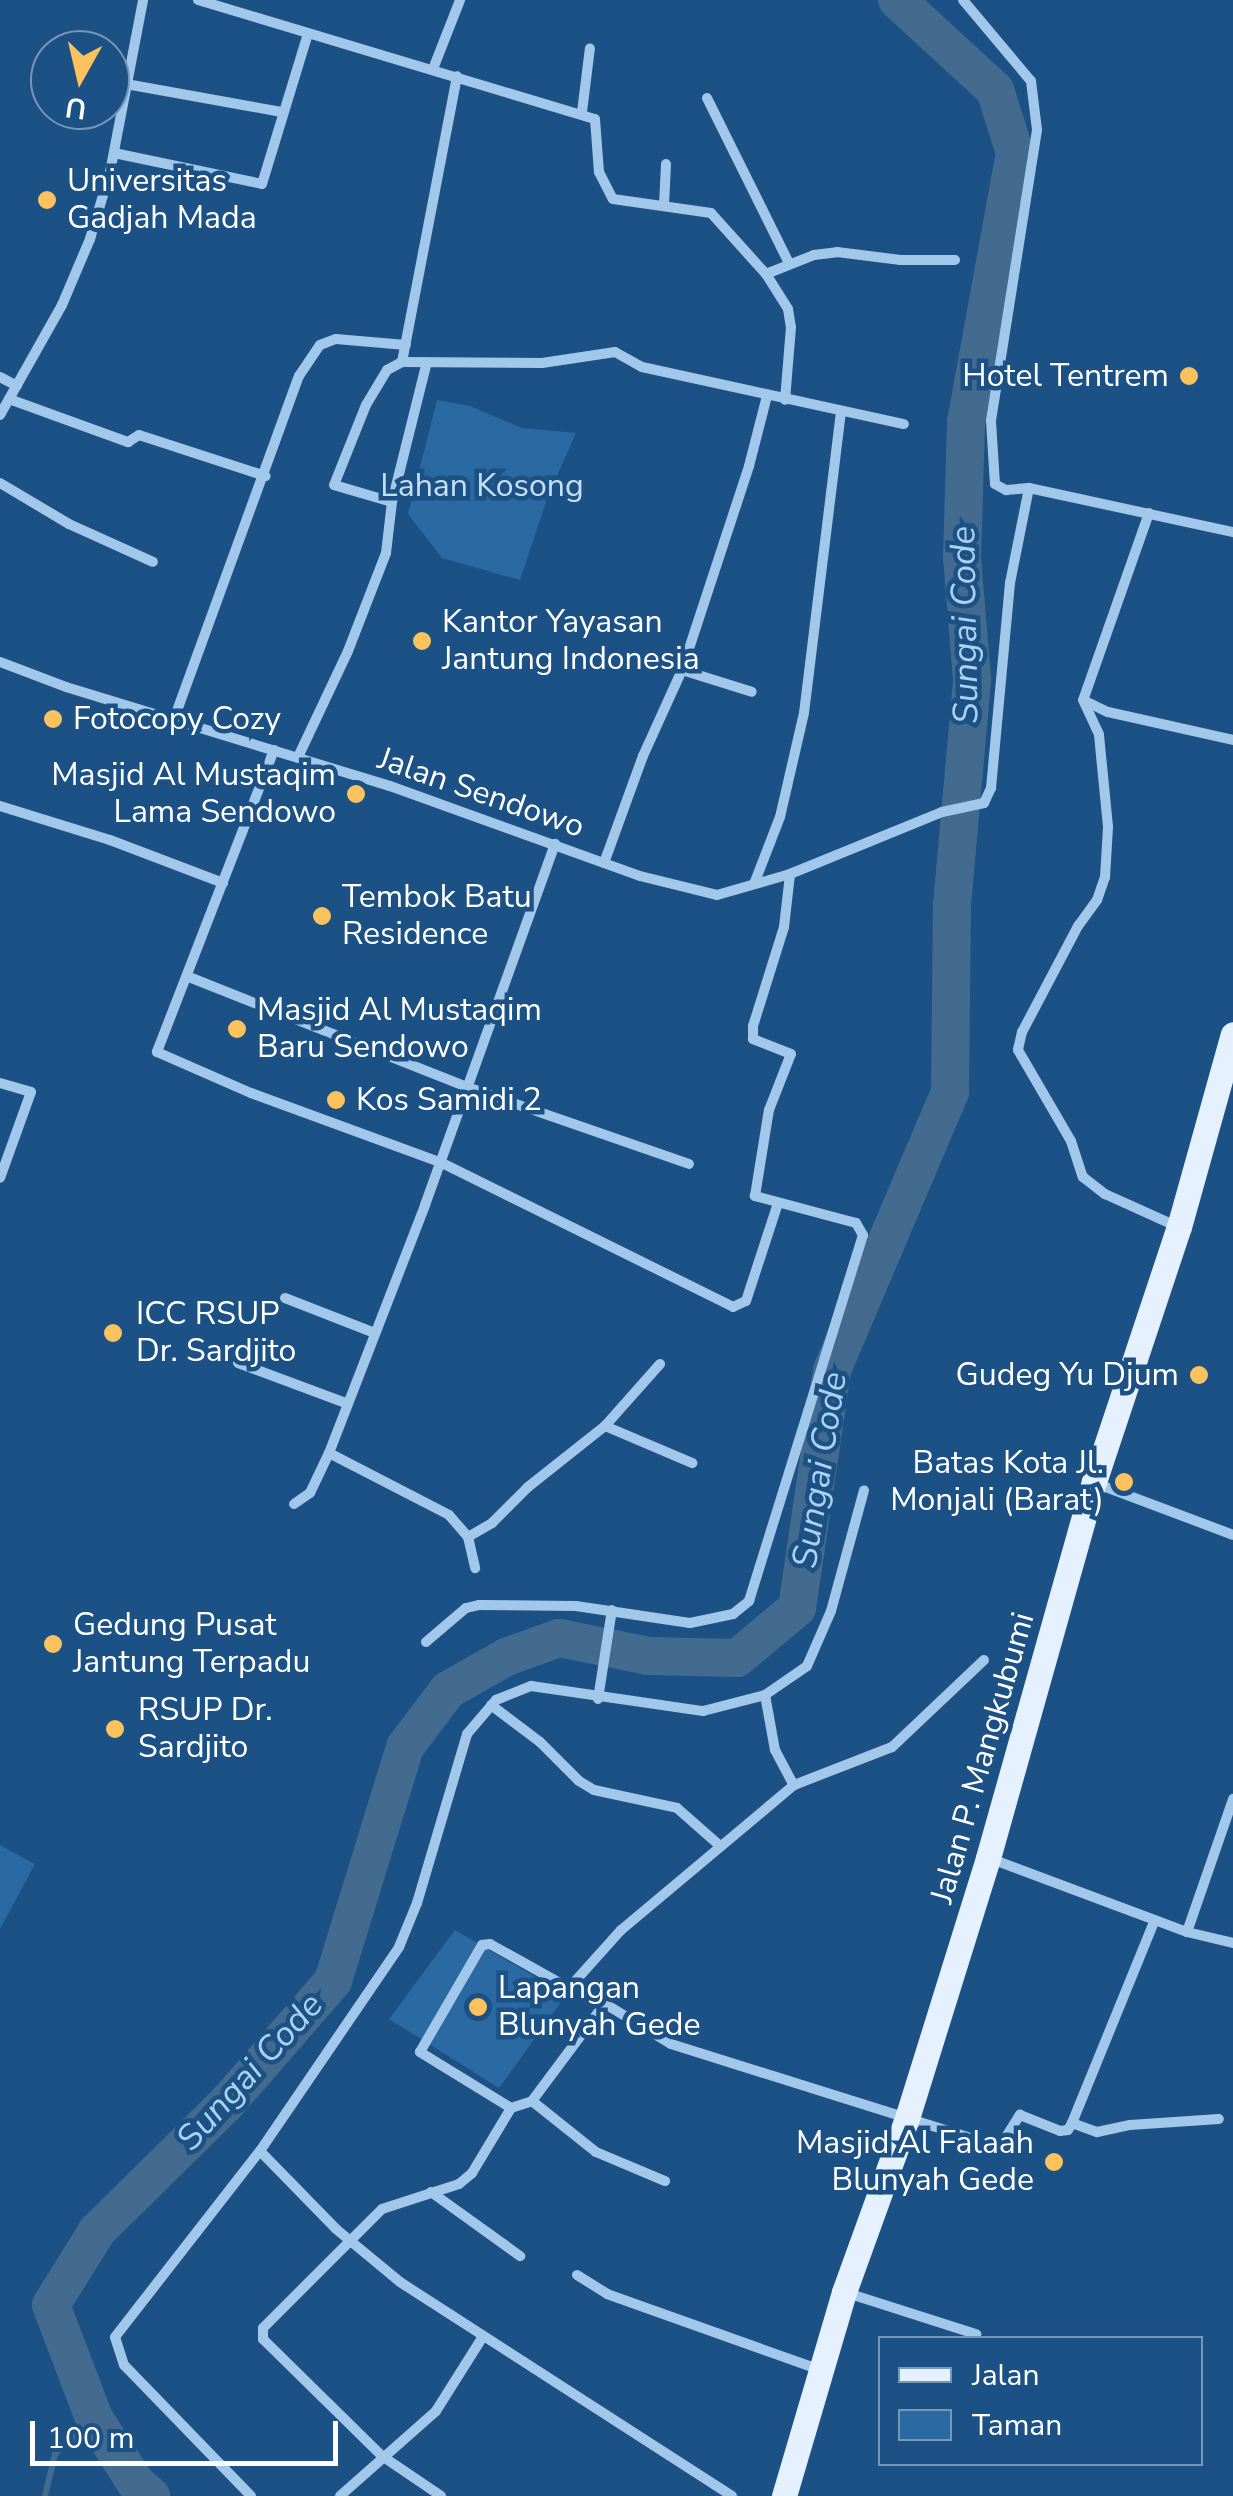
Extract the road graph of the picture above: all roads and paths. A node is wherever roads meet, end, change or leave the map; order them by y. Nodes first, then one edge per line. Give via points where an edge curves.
1 (143, 0) edge
2 (198, 0) edge
3 (460, 0) edge
4 (963, 0) edge
5 (308, 34) junction
6 (590, 48) dead end
7 (130, 64) edge
8 (433, 69) junction
9 (457, 76) junction
10 (130, 85) edge
11 (707, 98) dead end
12 (281, 112) junction
13 (582, 112) junction
14 (118, 130) edge
15 (114, 154) junction
16 (666, 164) dead end
17 (664, 205) junction
18 (955, 260) dead end
19 (790, 263) junction
20 (766, 274) junction
21 (406, 345) junction
22 (402, 362) junction
23 (427, 362) junction
24 (0, 377) edge
25 (17, 386) junction
26 (766, 396) junction
27 (9, 400) junction
28 (785, 400) junction
29 (842, 414) junction
30 (0, 415) edge
31 (904, 424) dead end
32 (265, 476) junction
33 (0, 483) edge
34 (1029, 488) junction
35 (392, 502) junction
36 (1149, 513) junction
37 (1233, 532) edge
38 (153, 562) dead end
39 (0, 662) edge
40 (682, 670) junction
41 (752, 692) dead end
42 (1083, 700) junction
43 (174, 719) junction
44 (1233, 740) edge
45 (274, 750) junction
46 (298, 757) junction
47 (0, 806) edge
48 (555, 844) junction
49 (604, 863) junction
50 (790, 874) junction
51 (223, 883) junction
52 (754, 884) junction
53 (189, 977) junction
54 (1233, 1034) edge
55 (0, 1083) edge
56 (464, 1086) junction
57 (440, 1162) junction
58 (688, 1164) dead end
59 (0, 1178) edge
60 (778, 1202) junction
61 (1179, 1227) junction
62 (285, 1298) dead end
63 (375, 1333) junction
64 (238, 1363) dead end
65 (660, 1364) dead end
66 (348, 1404) junction
67 (605, 1426) junction
68 (329, 1453) junction
69 (692, 1463) dead end
70 (1094, 1482) junction
71 (864, 1490) dead end
72 (294, 1504) dead end
73 (1233, 1535) edge
74 (468, 1537) junction
75 (475, 1568) dead end
76 (612, 1610) junction
77 (426, 1642) dead end
78 (984, 1660) dead end
79 (766, 1695) junction
80 (598, 1698) junction
81 (491, 1704) junction
82 (794, 1785) junction
83 (1233, 1799) edge
84 (719, 1845) junction
85 (988, 1858) junction
86 (1155, 1920) junction
87 (1187, 1932) junction
88 (1233, 1943) edge
89 (568, 1988) junction
90 (604, 2003) junction
91 (532, 2100) junction
92 (511, 2108) junction
93 (908, 2116) junction
94 (1219, 2119) dead end
95 (1072, 2123) junction
96 (260, 2151) junction
97 (665, 2180) dead end
98 (431, 2192) junction
99 (350, 2241) junction
100 (520, 2256) dead end
101 (577, 2274) dead end
102 (844, 2292) junction
103 (976, 2334) dead end
104 (482, 2338) junction
105 (820, 2370) junction
106 (382, 2456) junction
107 (250, 2496) edge
108 (340, 2496) edge
109 (442, 2496) edge
110 (732, 2496) edge
111 (784, 2496) edge

1 - 7 street
2 - 5 street
3 - 8 street
4 - 34 street via 1032,80 1037,130 990,421 995,484
5 - 8 street
5 - 12 street
6 - 13 street
8 - 9 street
9 - 13 street
9 - 21 street
10 - 12 street
11 - 19 street
12 - 15 street via 262,184
13 - 17 street via 595,119 600,172 614,199
14 - 15 street
15 - 25 street via 82,258
16 - 17 street
17 - 20 street via 711,212
18 - 19 street via 837,252
19 - 20 street
20 - 28 street via 791,327
21 - 22 street
21 - 32 street via 336,339 320,345 300,376
22 - 23 street
22 - 35 street via 387,370 366,404 334,485
23 - 26 street via 542,363 615,352 642,367
23 - 35 street
24 - 25 street
25 - 27 street
26 - 28 street
26 - 40 street
27 - 30 street
27 - 32 street via 128,442 138,434
28 - 29 street
29 - 31 street
29 - 52 street via 804,713 780,817
32 - 43 street
33 - 38 street
34 - 36 street
34 - 50 street, Jalan Sendowo via 1010,583 991,788 984,803 942,812
35 - 46 street via 386,552
36 - 37 street
36 - 42 street
39 - 43 street, Jalan Sendowo
40 - 41 street
40 - 49 street
42 - 44 street via 1108,712
42 - 61 street via 1098,735 1108,827 1105,877 1018,1050 1071,1141 1083,1177
43 - 45 street, Jalan Sendowo
45 - 46 street, Jalan Sendowo
45 - 51 street
46 - 48 street, Jalan Sendowo
47 - 51 street
48 - 49 street, Jalan Sendowo
48 - 56 street
49 - 52 street, Jalan Sendowo via 717,896
50 - 52 street, Jalan Sendowo
50 - 60 street via 784,926 752,1026 753,1039 791,1054 769,1110 756,1196
51 - 53 street
53 - 56 street
53 - 57 street via 157,1052
54 - 61 main road, Jalan P. Mangkubumi
55 - 59 street via 31,1092
56 - 57 street
56 - 58 street
57 - 60 street via 734,1306 746,1301
57 - 63 street
60 - 76 street via 856,1222 864,1235 758,1579 743,1608 716,1620 690,1623
61 - 70 main road, Jalan P. Mangkubumi
62 - 63 street
63 - 66 street
64 - 66 street
65 - 67 street
66 - 68 street
67 - 69 street
67 - 74 street
68 - 72 street via 310,1493
68 - 74 street via 449,1515
70 - 73 street
70 - 85 main road, Jalan P. Mangkubumi
71 - 79 street via 831,1611 807,1666
74 - 75 street
76 - 77 street via 479,1605
76 - 80 street
78 - 82 street via 892,1747
79 - 80 street via 703,1711
79 - 82 street via 775,1750
80 - 81 street via 531,1686
81 - 84 street via 579,1781 677,1808
81 - 96 street via 467,1734 454,1766 399,1947
82 - 84 street
83 - 87 street
84 - 89 street via 621,1930
85 - 86 street
85 - 93 main road, Jalan P. Mangkubumi
86 - 87 street
86 - 95 street
87 - 88 street
89 - 90 street
89 - 92 street via 482,1945 420,2052
90 - 91 street
90 - 93 street via 671,2044
91 - 92 street
91 - 97 street via 596,2152
92 - 98 street via 472,2174
93 - 95 street via 1001,2145 1020,2115 1060,2131
93 - 102 main road, Jalan P. Mangkubumi
94 - 95 street via 1097,2132
96 - 99 street
96 - 107 street via 115,2337 124,2365
98 - 99 street via 382,2209
98 - 100 street
99 - 104 street
99 - 106 street via 262,2334
101 - 105 street via 607,2294
102 - 103 street
102 - 105 main road, Jalan P. Mangkubumi
104 - 106 street via 436,2410
104 - 110 street
105 - 111 main road, Jalan P. Mangkubumi
106 - 108 street
106 - 109 street

